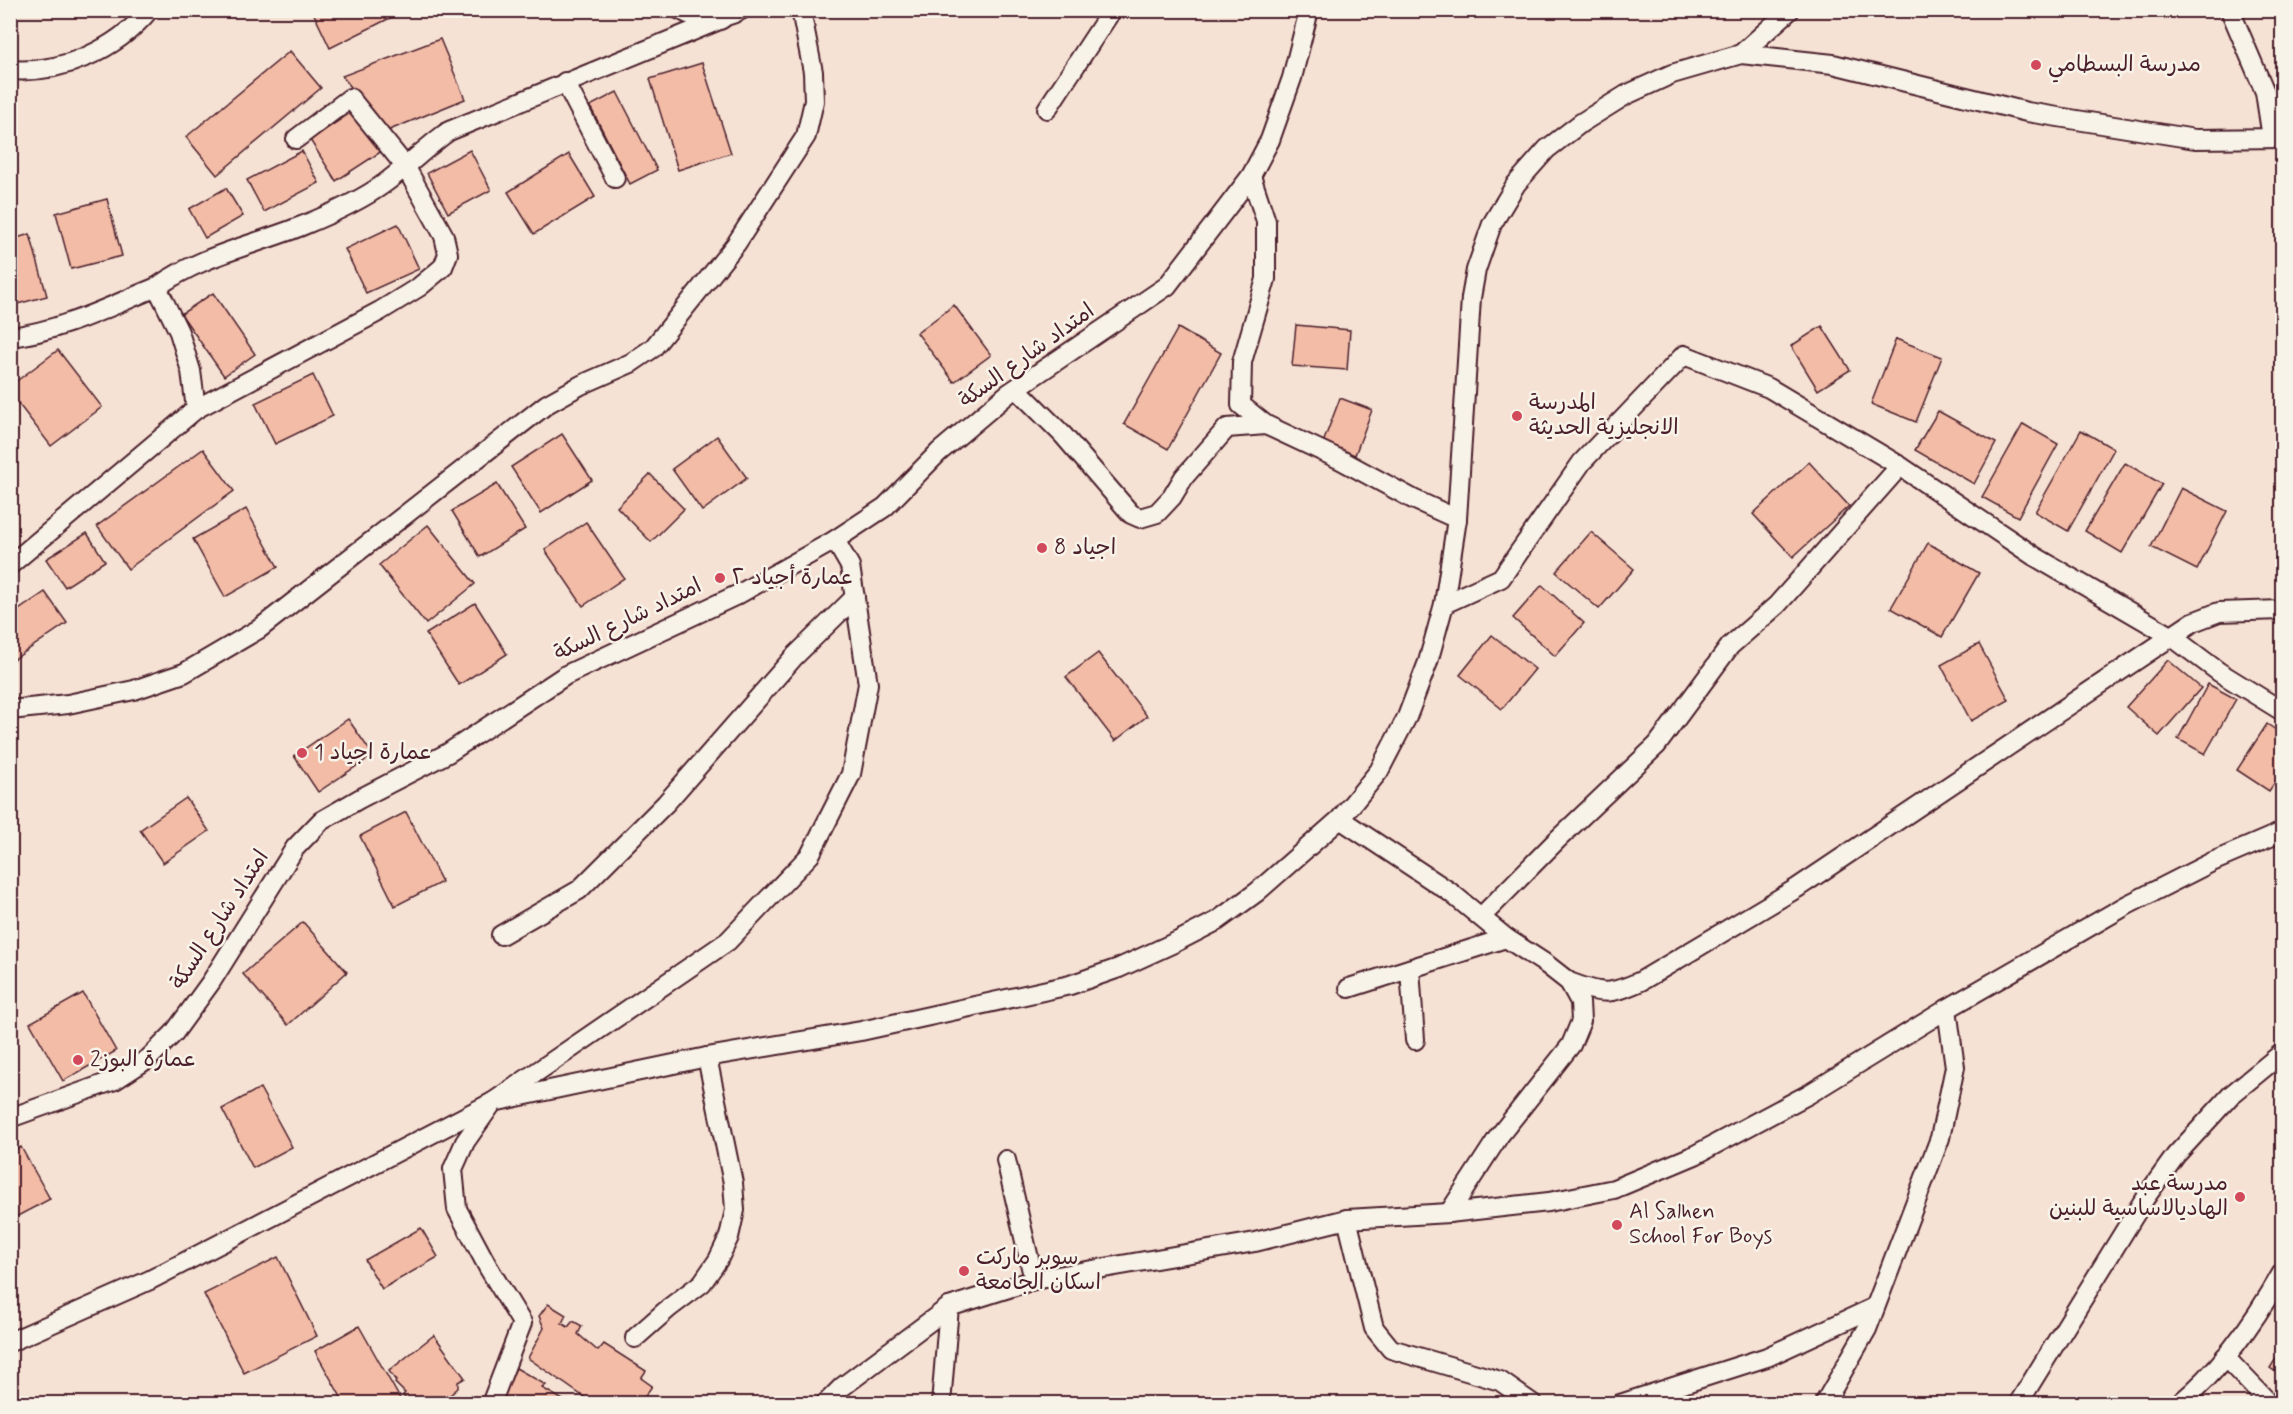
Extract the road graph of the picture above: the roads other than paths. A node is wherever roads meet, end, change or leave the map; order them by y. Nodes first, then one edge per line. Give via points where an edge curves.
1 (150, 10) edge
2 (680, 10) edge
3 (741, 10) edge
4 (801, 10) edge
5 (1112, 10) edge
6 (1309, 10) edge
7 (1790, 10) edge
8 (2229, 10) edge
9 (722, 19) junction
10 (1741, 54) junction
11 (10, 70) edge
12 (565, 82) junction
13 (1047, 109) dead end
14 (2277, 138) edge
15 (296, 139) dead end
16 (405, 166) junction
17 (1251, 176) junction
18 (615, 178) dead end
19 (157, 287) junction
20 (10, 338) edge
21 (1017, 389) junction
22 (196, 409) junction
23 (1266, 425) junction
24 (1900, 466) junction
25 (1457, 519) junction
26 (835, 540) junction
27 (10, 565) edge
28 (855, 597) junction
29 (1444, 604) junction
30 (2283, 610) edge
31 (2171, 636) junction
32 (10, 710) edge
33 (2283, 711) edge
34 (1340, 819) junction
35 (2283, 832) edge
36 (1481, 917) junction
37 (501, 935) dead end
38 (1506, 938) junction
39 (1410, 969) junction
40 (1569, 982) junction
41 (1349, 988) dead end
42 (1947, 1009) junction
43 (1416, 1040) dead end
44 (2283, 1053) edge
45 (707, 1056) junction
46 (493, 1102) junction
47 (10, 1118) edge
48 (1006, 1160) dead end
49 (1449, 1213) junction
50 (1347, 1219) junction
51 (2283, 1273) edge
52 (1034, 1280) junction
53 (949, 1307) junction
54 (1875, 1307) junction
55 (635, 1338) dead end
56 (10, 1342) edge
57 (2225, 1357) junction
58 (491, 1404) edge
59 (825, 1404) edge
60 (941, 1404) edge
61 (1533, 1404) edge
62 (1620, 1404) edge
63 (1824, 1404) edge
64 (2018, 1404) edge
65 (2179, 1404) edge
66 (2270, 1404) edge

1 - 11 street via 125,35 101,50 62,66
2 - 9 street via 700,19
3 - 9 street
4 - 32 street via 813,72 814,101 806,136 736,244 653,348 548,404 260,628 184,673 90,700
5 - 13 street
6 - 17 street, امتداد شارع السكة via 1292,78 1270,140
7 - 10 street
8 - 14 street via 2265,92
9 - 12 street
10 - 14 street via 1833,64 2027,112 2194,139
10 - 25 street via 1672,74 1626,95 1581,123 1530,165 1503,203 1483,245 1471,298
12 - 16 street via 449,131
12 - 18 street
15 - 16 street via 350,98
16 - 19 street via 385,183 334,211 177,272
16 - 22 street via 444,236 448,254 443,267 380,311
17 - 21 street, امتداد شارع السكة via 1167,286
17 - 23 street via 1266,221 1266,279 1242,362 1241,405
19 - 20 street via 72,322
19 - 22 street via 179,332 191,371
21 - 23 street via 1131,514 1140,518 1157,513 1227,428
21 - 26 street, امتداد شارع السكة via 939,452 885,507
22 - 27 street
23 - 25 street
24 - 29 street via 1769,388 1684,355 1582,462 1501,578
24 - 31 street via 2034,556
24 - 36 street via 1778,605 1730,646 1656,745
25 - 29 street
26 - 28 street via 850,566
26 - 47 street, امتداد شارع السكة via 739,594 566,675 448,753 321,821 295,848 211,982 174,1033 149,1058 115,1080
28 - 37 street via 794,657 666,803 579,890
28 - 46 street via 868,684 851,774 810,855 729,941
29 - 34 street via 1407,717 1378,771
30 - 31 street via 2219,612
31 - 33 street via 2219,672
31 - 40 street via 1797,888 1641,981 1619,992 1596,992
34 - 36 street
34 - 45 street via 1257,892 1217,921 1119,968 1070,985 861,1031
35 - 42 street via 2127,905
36 - 38 street
38 - 39 street
38 - 40 street
39 - 41 street
39 - 43 street
40 - 49 street via 1580,1002 1581,1021 1571,1045 1499,1136
42 - 49 street via 1809,1094 1695,1155 1614,1189 1549,1202
42 - 54 street via 1955,1067 1940,1138
44 - 64 street via 2231,1095 2176,1155 2145,1198
45 - 46 street
45 - 55 street via 733,1184 735,1210 729,1237 702,1283
46 - 56 street via 150,1280
46 - 58 street via 465,1142 453,1168 457,1209 522,1323
48 - 52 street
49 - 50 street
50 - 52 street via 1255,1242
50 - 61 street via 1374,1328 1391,1349 1500,1381
51 - 57 street via 2258,1316
52 - 53 street
53 - 59 street
53 - 60 street
54 - 62 street via 1767,1357
54 - 63 street via 1867,1329
57 - 65 street via 2200,1387
57 - 66 street

